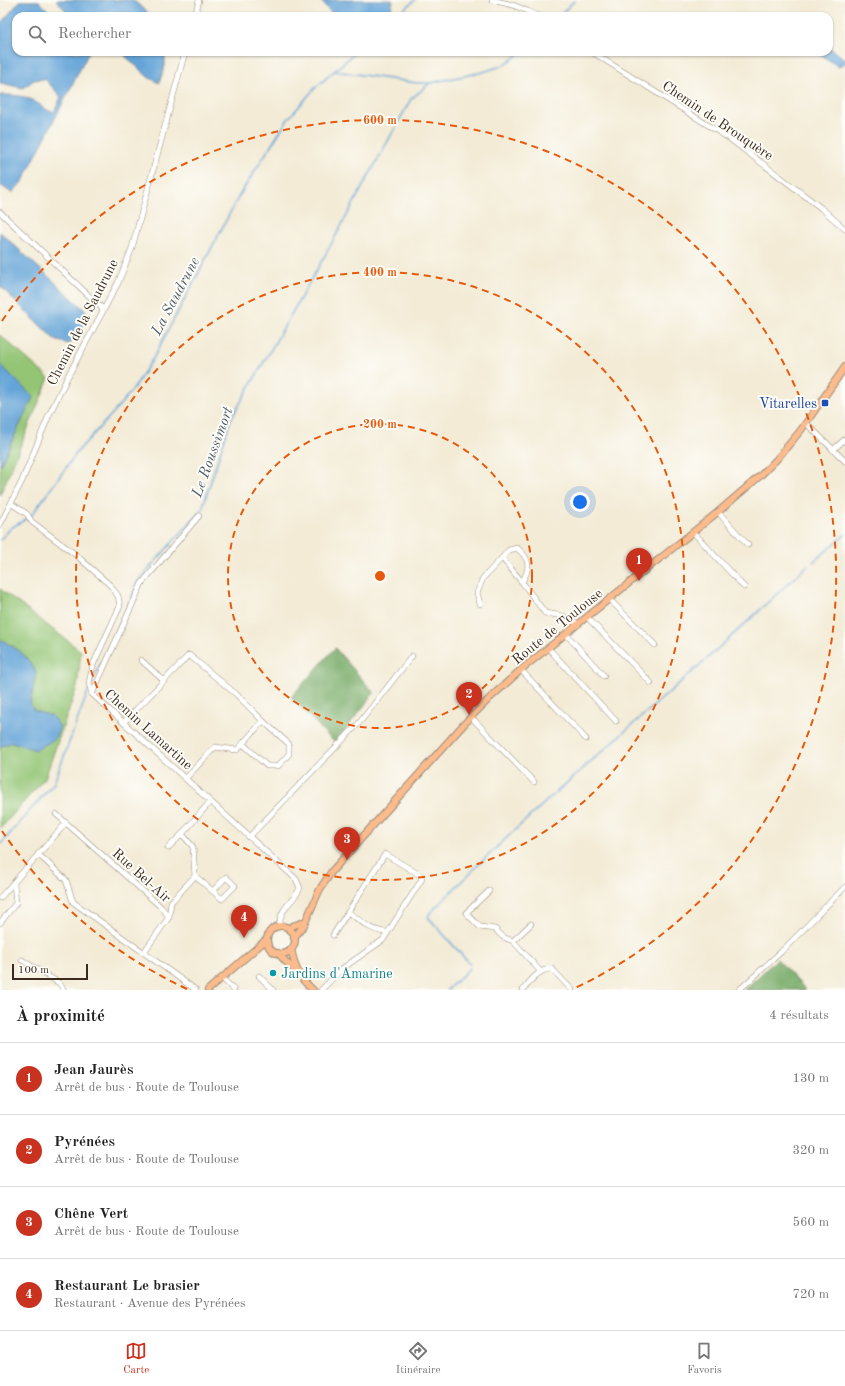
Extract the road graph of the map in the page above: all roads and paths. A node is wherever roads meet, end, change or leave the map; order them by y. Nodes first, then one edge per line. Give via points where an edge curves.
1 (199, 0) edge
2 (492, 0) edge
3 (196, 12) edge
4 (530, 12) edge
5 (184, 56) edge
6 (598, 56) edge
7 (0, 212) edge
8 (845, 230) edge
9 (103, 310) junction
10 (845, 367) edge
11 (806, 423) junction
12 (845, 439) edge
13 (833, 450) junction
14 (845, 461) edge
15 (12, 504) junction
16 (718, 512) junction
17 (199, 516) dead end
18 (0, 525) edge
19 (694, 532) junction
20 (748, 545) dead end
21 (502, 558) junction
22 (522, 582) junction
23 (744, 587) dead end
24 (609, 599) junction
25 (480, 604) dead end
26 (587, 616) junction
27 (578, 625) junction
28 (566, 634) junction
29 (655, 646) dead end
30 (548, 648) junction
31 (412, 656) dead end
32 (141, 660) dead end
33 (521, 670) junction
34 (604, 676) dead end
35 (164, 681) junction
36 (651, 683) dead end
37 (92, 694) junction
38 (471, 717) junction
39 (263, 721) junction
40 (616, 721) dead end
41 (124, 722) junction
42 (586, 739) dead end
43 (243, 744) junction
44 (186, 778) junction
45 (534, 782) dead end
46 (210, 802) junction
47 (56, 814) dead end
48 (66, 823) junction
49 (182, 834) junction
50 (249, 837) junction
51 (168, 848) dead end
52 (38, 854) junction
53 (195, 876) junction
54 (14, 884) junction
55 (845, 887) edge
56 (213, 891) dead end
57 (489, 891) dead end
58 (0, 898) edge
59 (348, 912) junction
60 (169, 917) junction
61 (304, 922) junction
62 (0, 923) edge
63 (531, 924) dead end
64 (279, 926) junction
65 (290, 930) junction
66 (377, 930) junction
67 (388, 932) junction
68 (333, 935) dead end
69 (294, 938) junction
70 (267, 939) junction
71 (513, 941) junction
72 (378, 943) junction
73 (269, 948) junction
74 (291, 949) junction
75 (144, 952) junction
76 (251, 953) junction
77 (278, 954) junction
78 (22, 960) dead end
79 (296, 971) junction
80 (541, 972) junction
81 (259, 976) dead end
82 (222, 978) junction
83 (193, 989) edge
84 (64, 990) edge
85 (208, 990) edge
86 (234, 990) edge
87 (273, 990) edge
88 (313, 990) edge
89 (321, 990) edge
90 (523, 990) edge
91 (572, 990) edge
92 (739, 990) edge

1 - 3 street
2 - 4 street
5 - 9 street, Chemin de la Saudrune via 132,248 118,283
6 - 8 street, Chemin de Brouquère via 730,138 821,208
7 - 9 street
9 - 15 street, Chemin de la Saudrune via 49,415
10 - 11 main road, Route de Toulouse
11 - 13 street
11 - 16 main road, Route de Toulouse via 776,460
12 - 13 street
13 - 14 street
15 - 18 street, Chemin de la Saudrune
15 - 37 street, Chemin Lamartine via 76,555 111,586 118,596 120,606 93,665 89,683
16 - 19 main road, Route de Toulouse
16 - 20 street
17 - 37 street via 142,583
19 - 23 street
19 - 24 main road, Route de Toulouse
21 - 22 street
21 - 22 street via 509,550 517,548 524,554 529,565
21 - 25 street via 483,578 477,594
22 - 27 street via 544,613 567,617
24 - 26 main road, Route de Toulouse
24 - 29 street
26 - 27 main road, Route de Toulouse
26 - 36 street
27 - 28 main road, Route de Toulouse
28 - 30 main road, Route de Toulouse
28 - 34 street
30 - 33 main road, Route de Toulouse
30 - 40 street
31 - 50 street via 360,722
32 - 35 street
33 - 38 main road, Route de Toulouse
33 - 42 street
35 - 39 street via 189,655 236,694
35 - 41 street
37 - 41 street, Chemin Lamartine
38 - 45 street
38 - 61 main road, Route de Toulouse via 332,872
39 - 43 street
39 - 43 street via 289,744 289,754 278,766 267,766
41 - 44 street, Chemin Lamartine
43 - 44 street via 237,750 215,747
44 - 46 street, Chemin Lamartine
46 - 49 street
46 - 50 street, Chemin Lamartine
47 - 48 street, Rue Bel-Air
48 - 52 street
48 - 60 street, Rue Bel-Air via 162,907
49 - 51 street
49 - 53 street via 193,847
50 - 64 street, Chemin Lamartine via 296,879 300,888 298,894 284,909
52 - 54 street
52 - 75 street via 66,880 73,902
53 - 56 street
53 - 60 street via 171,902
54 - 58 street
54 - 62 street via 16,903
55 - 92 street
57 - 71 street via 466,913 480,927 495,930
59 - 66 street
59 - 67 street via 385,854 420,875 422,879
59 - 68 street
60 - 75 street, Rue Bel-Air
61 - 65 main road via 292,926
61 - 69 main road, Route de Toulouse
63 - 71 street
64 - 65 main road
64 - 70 main road via 269,932
65 - 69 main road
66 - 67 street
66 - 72 street
67 - 72 street
69 - 74 main road
70 - 73 main road
70 - 76 main road
71 - 80 street
72 - 89 street via 343,968
73 - 76 main road
73 - 77 main road
74 - 77 main road
74 - 79 main road
75 - 83 street
76 - 82 main road
77 - 79 main road
78 - 84 street
79 - 88 main road
80 - 90 street
80 - 91 street via 552,969
81 - 87 street
82 - 85 main road
82 - 86 street

